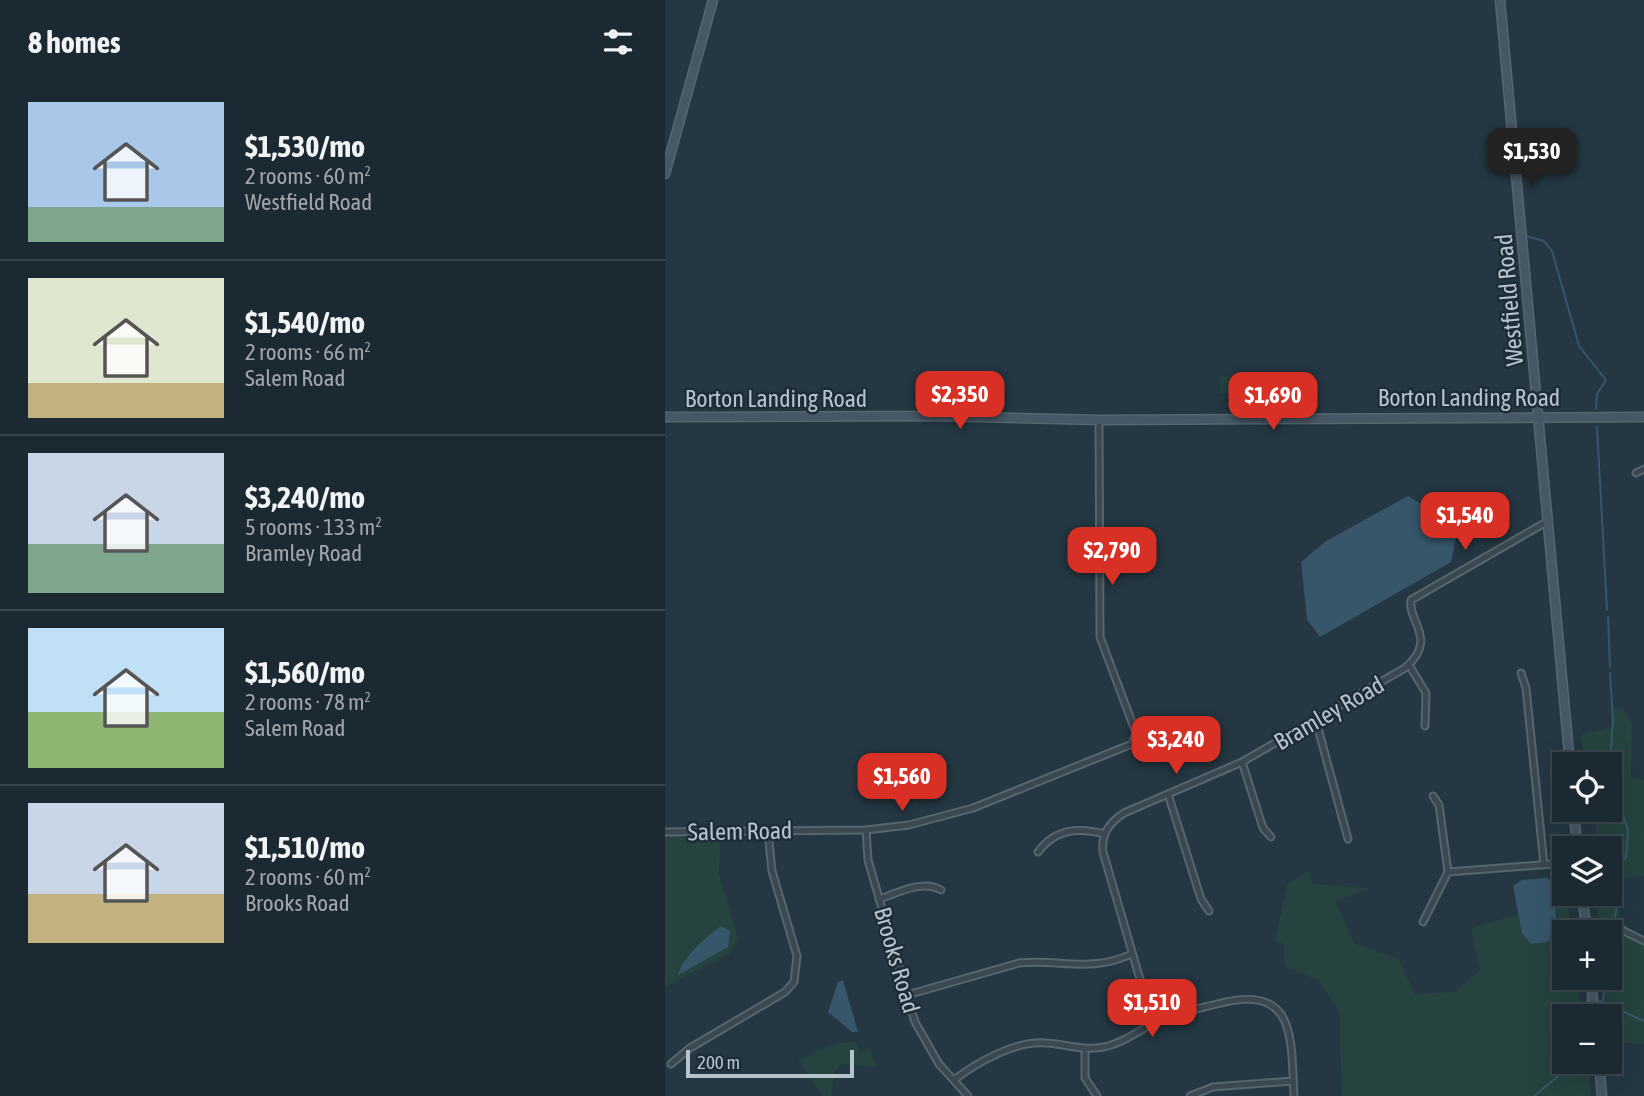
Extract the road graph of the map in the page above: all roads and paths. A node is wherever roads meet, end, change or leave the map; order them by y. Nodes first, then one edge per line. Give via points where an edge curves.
1 (713, 0) edge
2 (1500, 0) edge
3 (666, 163) edge
4 (665, 174) edge
5 (1539, 416) junction
6 (665, 417) edge
7 (1644, 417) edge
8 (1099, 420) junction
9 (1644, 468) edge
10 (1636, 473) dead end
11 (1548, 521) junction
12 (1409, 665) junction
13 (1521, 673) dead end
14 (1316, 721) junction
15 (1425, 726) dead end
16 (1569, 752) edge
17 (1242, 762) junction
18 (1168, 794) junction
19 (1433, 796) dead end
20 (866, 830) junction
21 (665, 832) edge
22 (768, 832) junction
23 (1104, 834) junction
24 (1271, 837) dead end
25 (1347, 839) dead end
26 (1038, 852) dead end
27 (1552, 864) edge
28 (1544, 865) junction
29 (1448, 873) junction
30 (941, 890) dead end
31 (879, 899) junction
32 (1209, 911) dead end
33 (1423, 922) dead end
34 (1622, 930) edge
35 (1644, 941) edge
36 (1132, 954) junction
37 (907, 995) junction
38 (1158, 1021) junction
39 (1085, 1049) junction
40 (671, 1064) dead end
41 (1600, 1074) edge
42 (954, 1080) junction
43 (1292, 1081) junction
44 (968, 1096) edge
45 (1097, 1096) edge
46 (1190, 1096) edge
47 (1294, 1096) edge
48 (1602, 1096) edge

1 - 3 street
2 - 5 street, Westfield Road
3 - 4 street
5 - 7 street, Borton Landing Road
5 - 8 street, Borton Landing Road
5 - 11 street, Westfield Road
6 - 8 street, Borton Landing Road
8 - 20 street, Salem Road via 1100,637 1135,741 956,814
9 - 10 street
11 - 12 street, Bramley Road via 1413,598 1409,604 1420,637
11 - 16 street, Westfield Road
12 - 14 street, Bramley Road
12 - 15 street via 1426,692
13 - 28 street
14 - 17 street, Bramley Road
14 - 25 street
17 - 18 street, Bramley Road
17 - 24 street via 1263,828
18 - 23 street, Bramley Road via 1124,813
18 - 32 street via 1201,899
19 - 29 street via 1439,805
20 - 22 street, Salem Road
20 - 31 street, Brooks Road via 868,860
21 - 22 street, Salem Road
22 - 40 street via 772,871 797,956 794,982
23 - 26 street via 1072,830 1046,842
23 - 36 street via 1103,852
27 - 28 street
28 - 29 street
29 - 33 street
30 - 31 street via 933,885 917,886
31 - 37 street, Brooks Road
34 - 35 street
36 - 37 street via 1094,966 1019,963
36 - 38 street
37 - 42 street, Brooks Road via 921,1037
38 - 39 street via 1112,1045
38 - 43 street via 1238,998 1268,1002 1280,1012 1288,1029
39 - 42 street via 1042,1042 992,1056
39 - 45 street via 1085,1078
41 - 48 street
42 - 44 street, Brooks Road
43 - 46 street via 1213,1087
43 - 47 street

